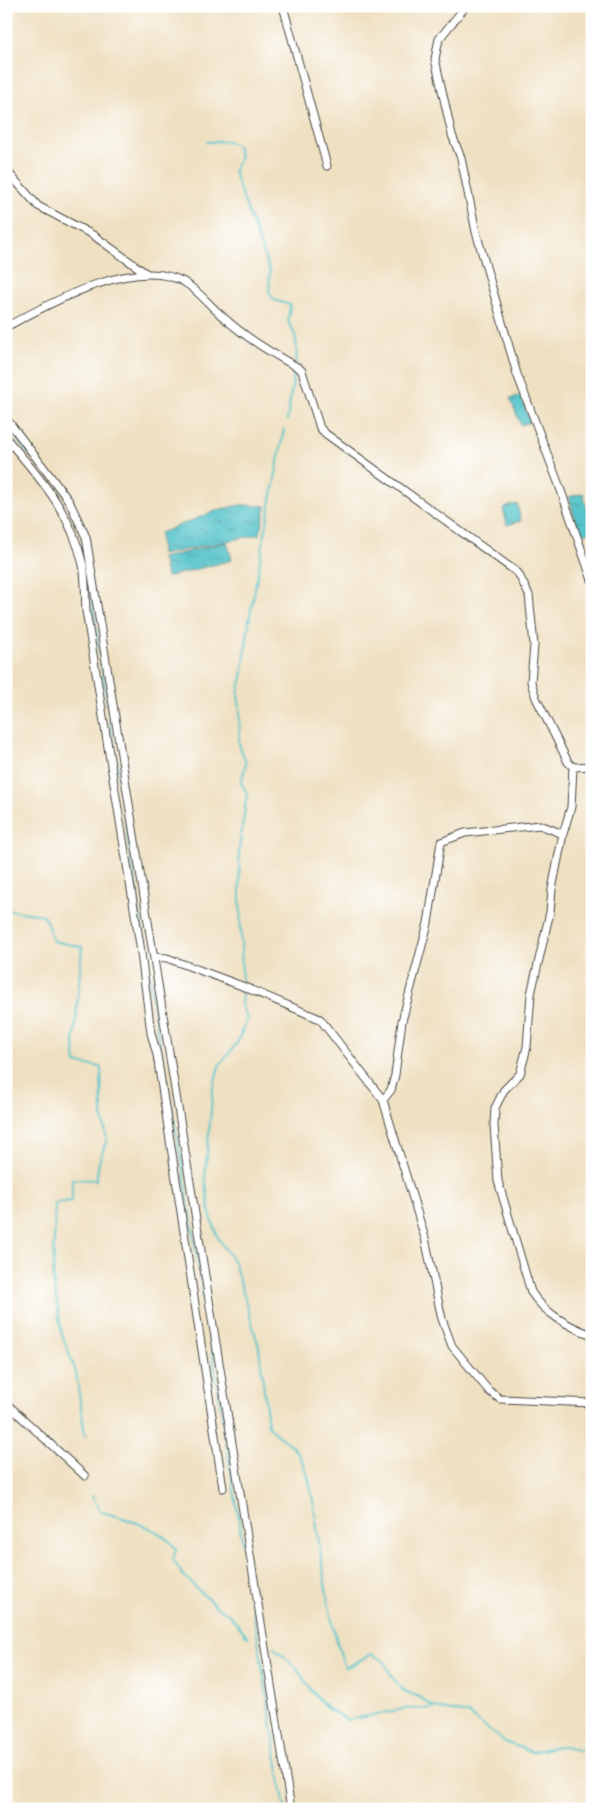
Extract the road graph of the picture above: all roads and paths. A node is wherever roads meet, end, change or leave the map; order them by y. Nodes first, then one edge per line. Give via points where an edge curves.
1 (284, 6) edge
2 (466, 6) edge
3 (328, 166) dead end
4 (6, 170) edge
5 (147, 274) junction
6 (6, 327) edge
7 (6, 418) edge
8 (6, 438) edge
9 (592, 580) edge
10 (573, 766) junction
11 (592, 766) edge
12 (563, 834) junction
13 (155, 957) junction
14 (383, 1100) junction
15 (592, 1335) edge
16 (6, 1403) edge
17 (592, 1403) edge
18 (85, 1476) dead end
19 (223, 1488) dead end
20 (291, 1809) edge

1 - 3 street
2 - 9 street via 438,39 435,59 476,232 517,374
4 - 5 street via 38,206 93,234
5 - 6 street via 123,277 80,291
5 - 10 street via 183,282 252,341 299,368 320,428 326,434 518,573 529,595 534,645 531,682 540,706
7 - 13 street via 69,501 86,537
8 - 19 street via 46,485 67,516 83,566 86,611
10 - 11 street
10 - 12 street via 571,807
12 - 14 street via 540,825 465,833 441,842 428,923 402,1021 395,1075 391,1090
12 - 15 street via 550,912 531,994 524,1060 520,1074 504,1090 495,1108 494,1125 498,1181 531,1292 538,1304 550,1314
13 - 14 street via 167,958 242,986 320,1019
13 - 20 street
14 - 17 street via 425,1238 442,1319 452,1346 489,1391 500,1399
16 - 18 street

